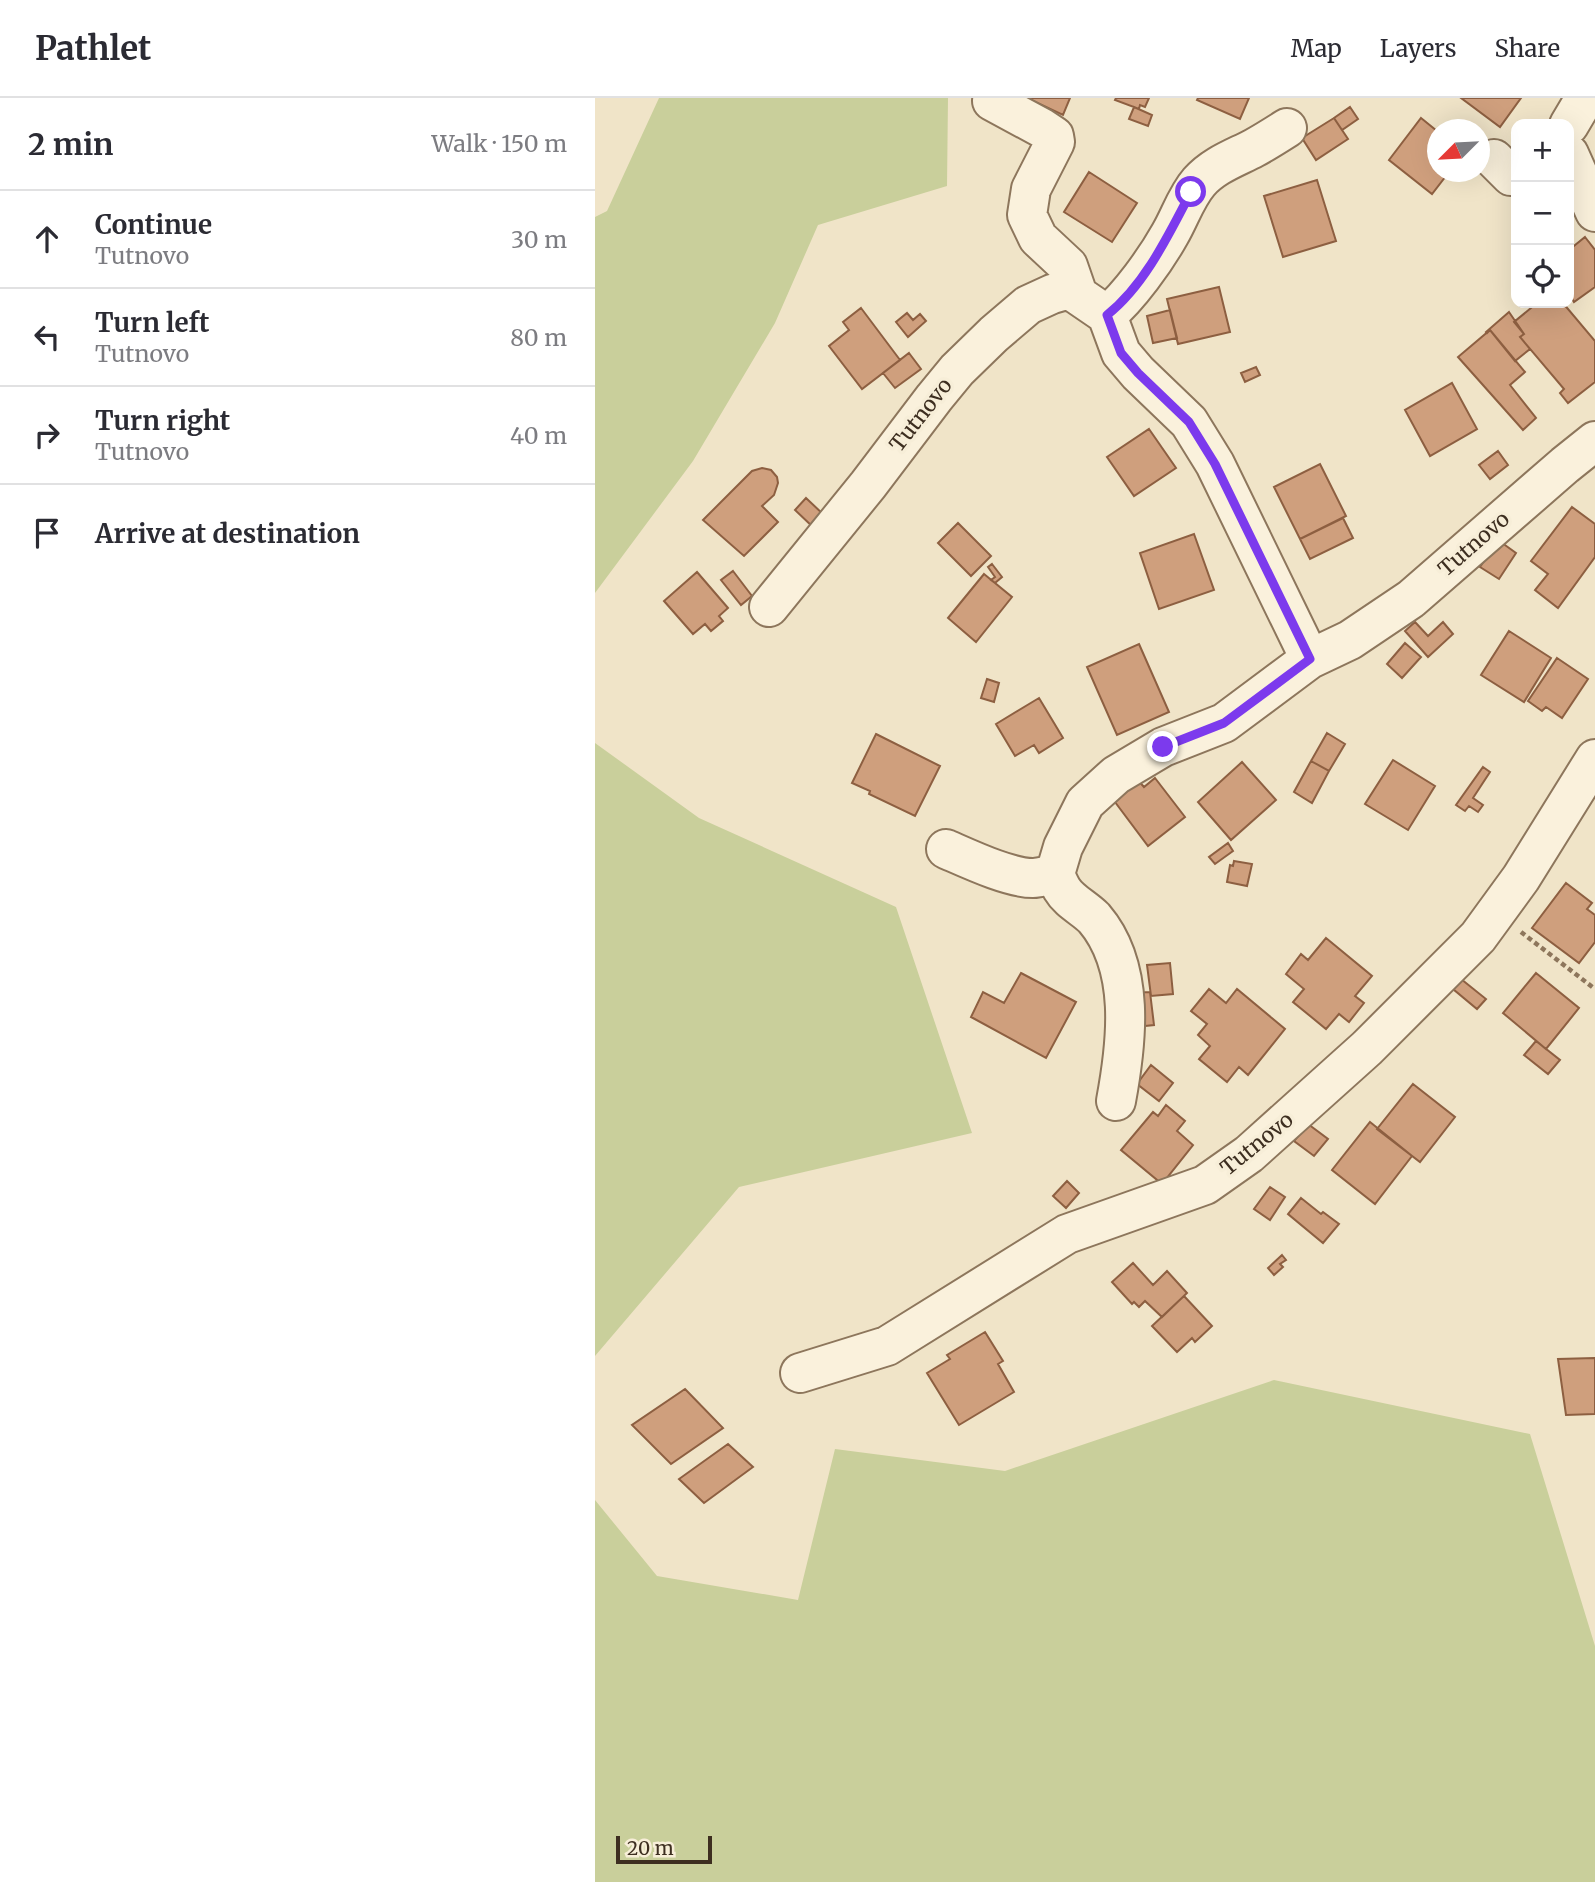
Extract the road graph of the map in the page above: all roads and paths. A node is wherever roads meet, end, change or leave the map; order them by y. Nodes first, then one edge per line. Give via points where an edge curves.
1 (1585, 98) edge
2 (992, 101) dead end
3 (1573, 119) edge
4 (1287, 128) dead end
5 (1574, 165) edge
6 (1595, 212) edge
7 (1092, 305) junction
8 (1595, 441) edge
9 (769, 607) dead end
10 (1310, 659) junction
11 (1595, 759) edge
12 (946, 849) dead end
13 (1055, 874) junction
14 (1511, 924) dead end
15 (1595, 989) edge
16 (1116, 1101) dead end
17 (800, 1373) dead end

1 - 3 street
2 - 7 street via 1053,136 1055,142 1031,189 1027,215 1038,238 1068,266
4 - 7 street via 1201,180 1122,303
5 - 6 street
7 - 9 street, Tutnovo via 1069,289 1052,294 1028,306 994,334 933,398
7 - 10 street via 1121,353 1189,422 1215,464
8 - 10 street, Tutnovo via 1411,599 1350,640
10 - 13 street, Tutnovo via 1224,723 1163,747 1116,775 1085,803
11 - 17 street, Tutnovo via 1521,878 1478,937 1367,1048 1249,1154 1205,1185 1067,1234 887,1346
12 - 13 street via 1009,873 1032,878
13 - 16 street via 1063,891 1093,918 1114,948 1124,992 1125,1038
14 - 15 path

